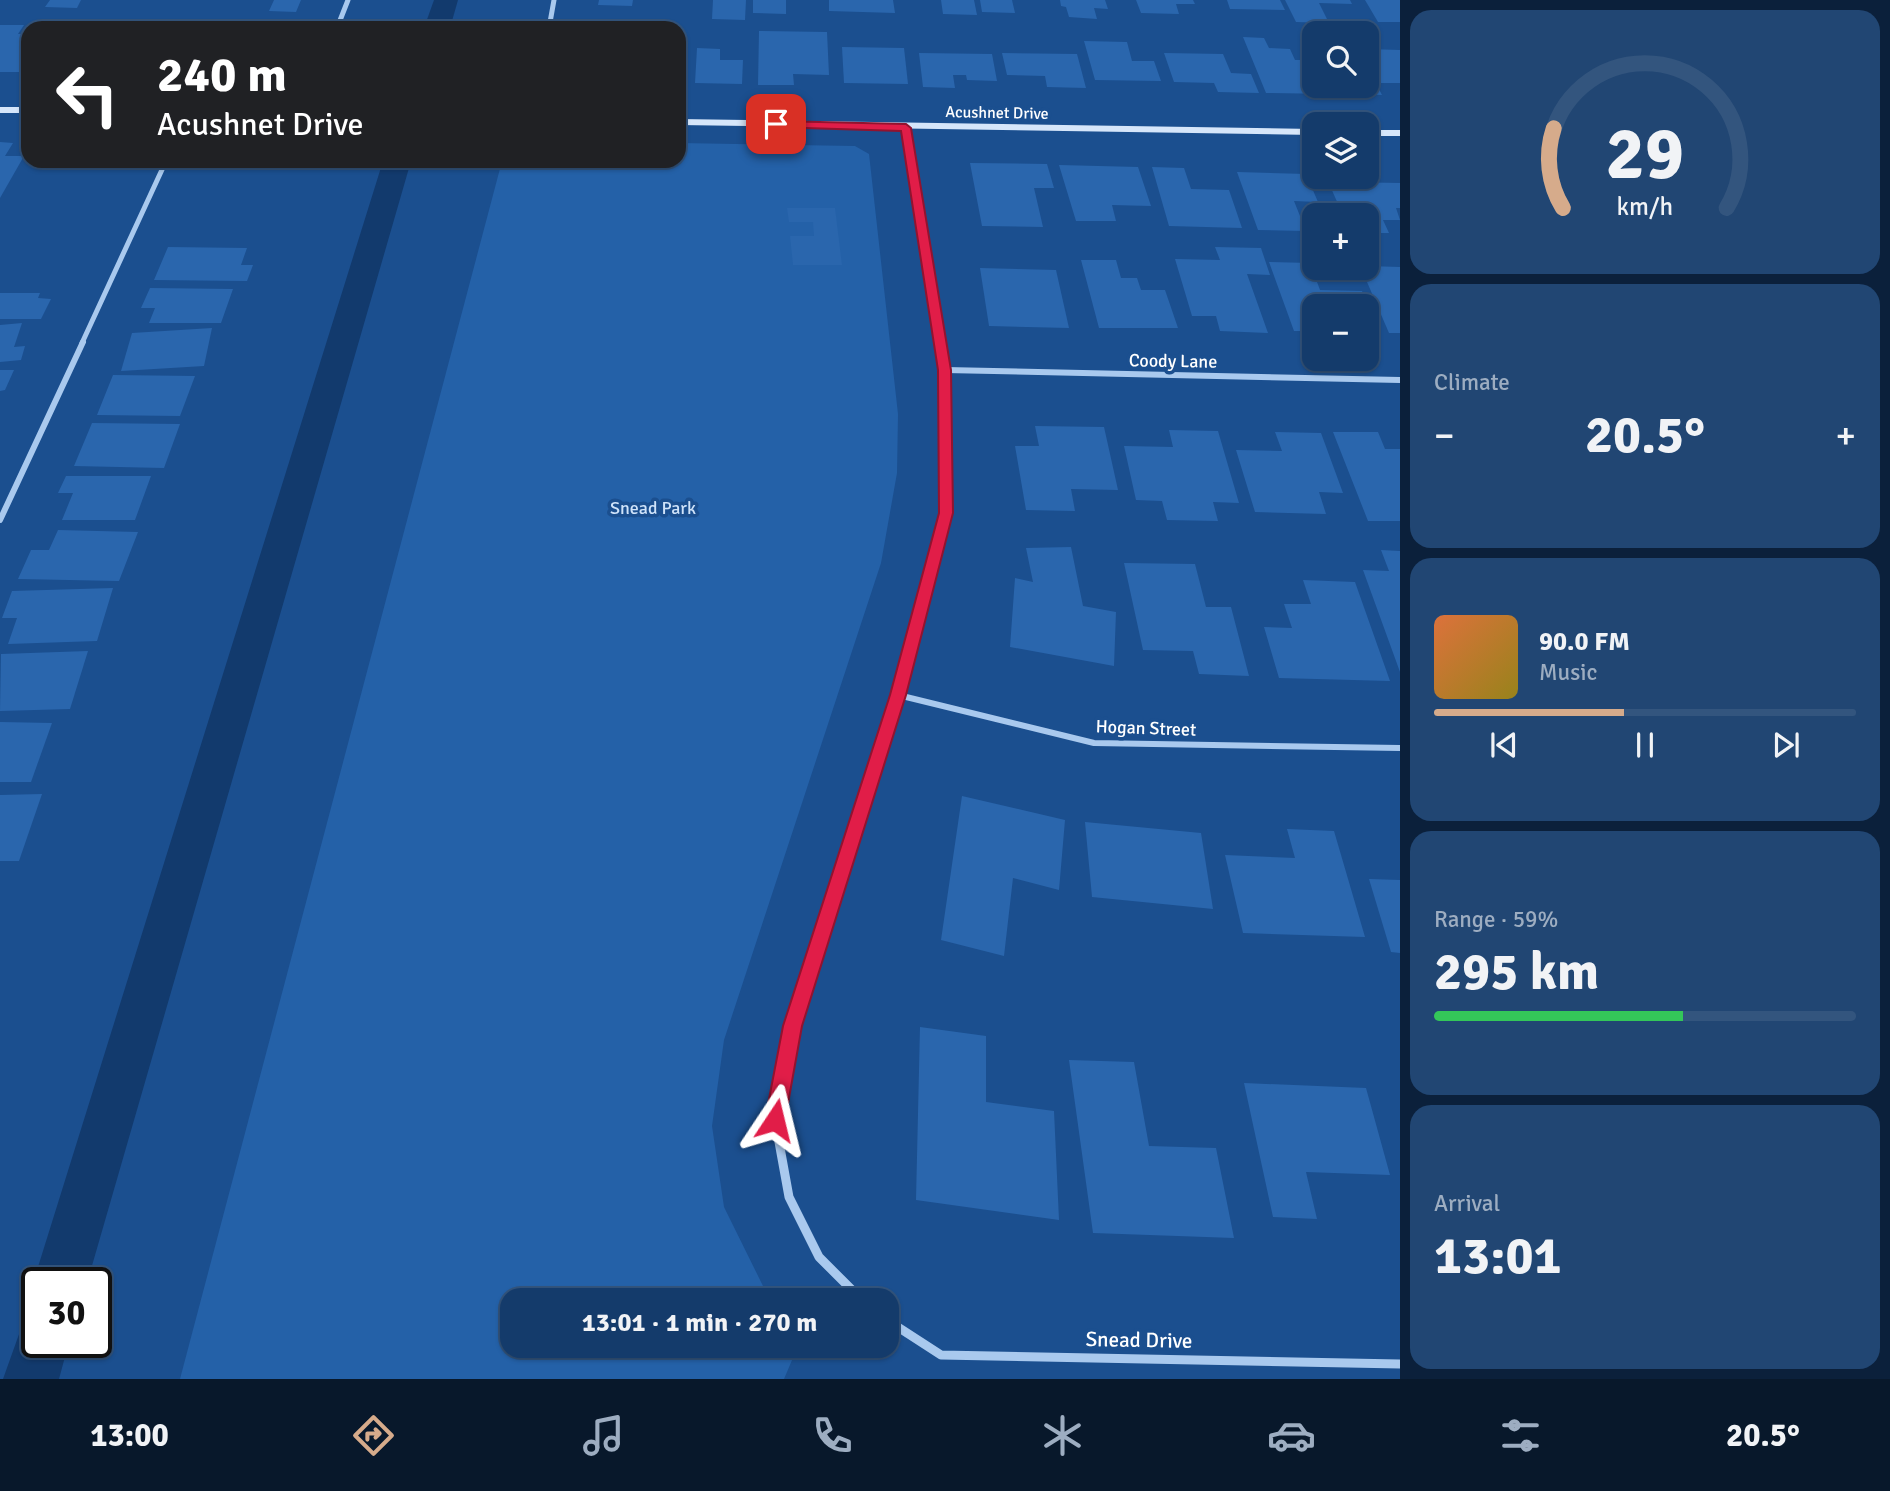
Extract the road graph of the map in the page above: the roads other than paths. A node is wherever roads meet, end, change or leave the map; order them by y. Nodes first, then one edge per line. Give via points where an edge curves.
1 (348, 0) edge
2 (554, 0) edge
3 (340, 21) edge
4 (550, 21) edge
5 (0, 110) edge
6 (21, 110) edge
7 (686, 122) edge
8 (906, 128) junction
9 (1302, 132) edge
10 (1379, 133) edge
11 (1400, 133) edge
12 (163, 168) edge
13 (945, 370) junction
14 (1400, 380) edge
15 (0, 520) edge
16 (898, 695) junction
17 (1400, 748) edge
18 (850, 1288) edge
19 (899, 1328) edge
20 (1400, 1364) edge

1 - 3 street
2 - 4 street
5 - 6 street
7 - 8 street, Acushnet Drive
8 - 9 street, Acushnet Drive
8 - 13 street
10 - 11 street
12 - 15 street
13 - 14 street, Coody Lane
13 - 16 street via 946,513
16 - 17 street, Hogan Street via 1094,743
16 - 18 street via 792,1026 775,1120 789,1197 819,1257
19 - 20 street, Snead Drive via 941,1355

